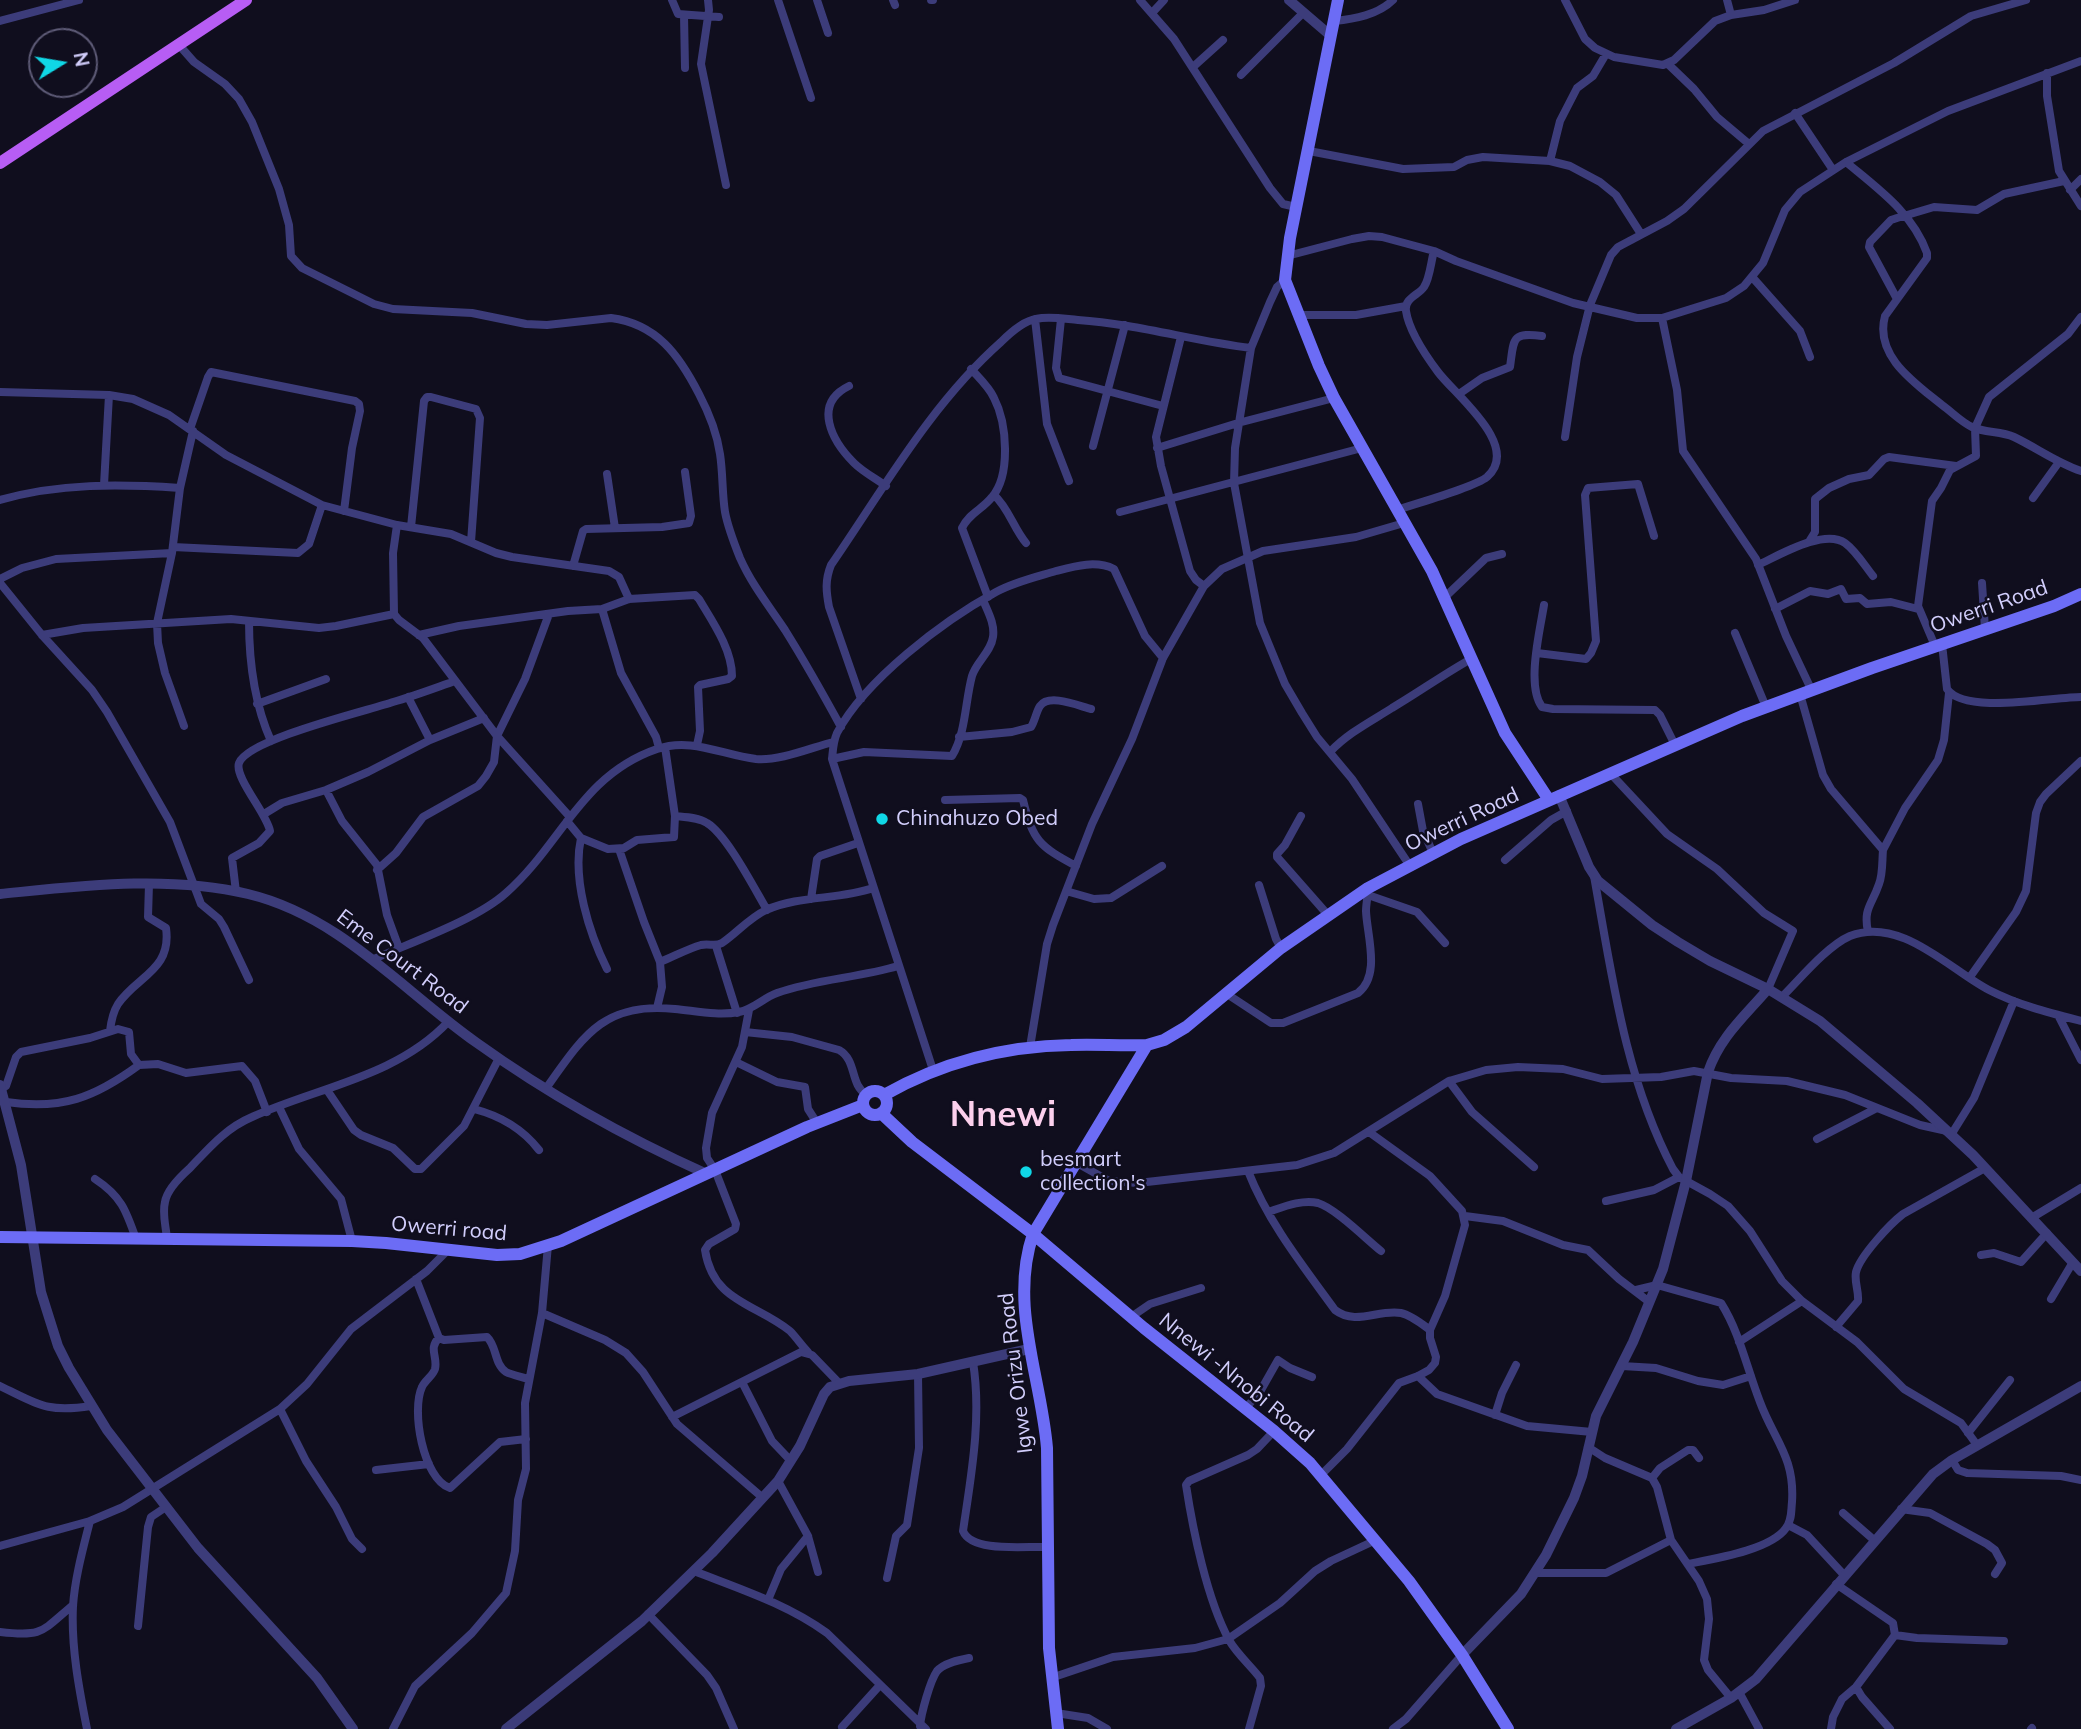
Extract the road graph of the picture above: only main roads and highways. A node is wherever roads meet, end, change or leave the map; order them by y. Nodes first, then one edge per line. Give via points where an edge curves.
1 (246, 0) edge
2 (1338, 0) edge
3 (0, 163) edge
4 (2081, 594) edge
5 (1554, 798) junction
6 (1147, 1045) junction
7 (884, 1095) junction
8 (865, 1100) junction
9 (881, 1113) junction
10 (1033, 1234) junction
11 (0, 1237) edge
12 (1058, 1729) edge
13 (1508, 1729) edge

1 - 3 main road
2 - 5 main road via 1285,280 1334,398 1445,597 1505,733
4 - 5 main road, Owerri Road via 1766,706
5 - 6 main road, Owerri Road via 1433,853 1328,915 1174,1035
6 - 7 main road, Owerri Road via 1030,1047 990,1053 933,1070
6 - 10 main road, Igwe Orizu Road
7 - 8 main road via 875,1091
7 - 9 main road via 886,1107
8 - 9 main road via 870,1114
8 - 11 main road, Owerri road via 548,1245 509,1255 386,1242
9 - 10 main road, Nnewi -Nnobi Road
10 - 12 main road, Igwe Orizu Road via 1027,1253 1024,1314 1045,1424 1051,1678
10 - 13 main road, Nnewi -Nnobi Road via 1274,1431 1321,1475 1409,1581

